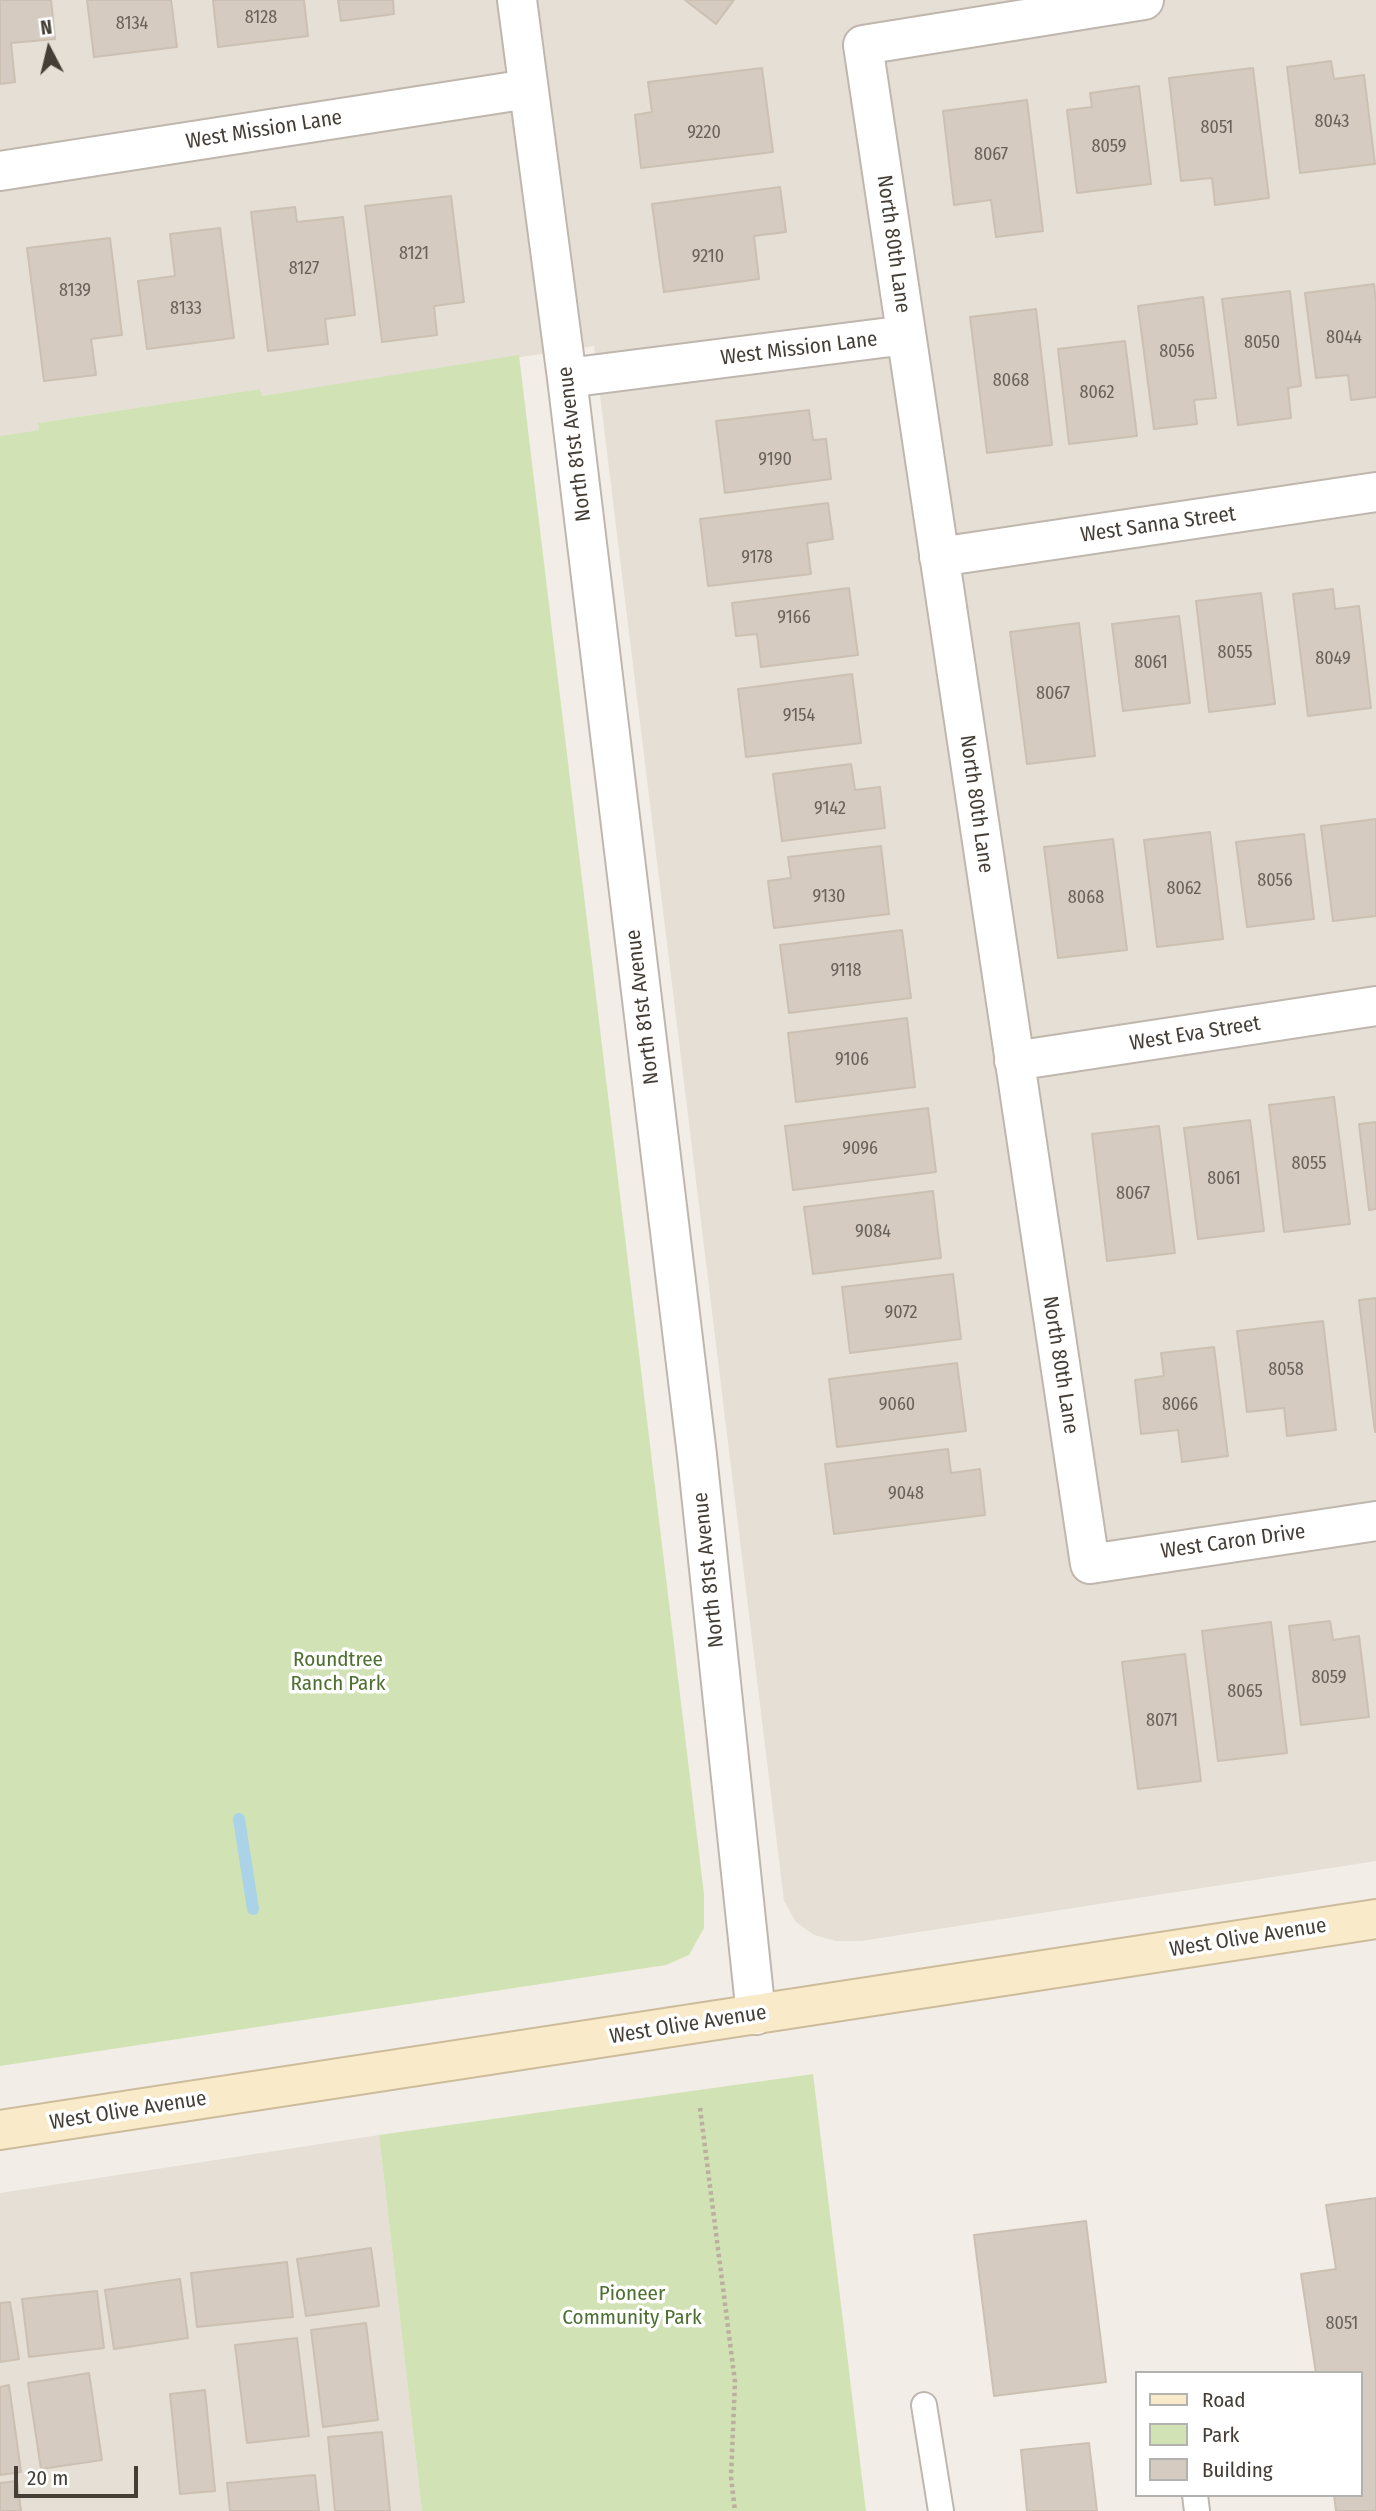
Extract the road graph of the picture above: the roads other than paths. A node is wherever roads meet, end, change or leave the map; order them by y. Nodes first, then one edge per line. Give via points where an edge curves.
1 (517, 0) edge
2 (1144, 0) edge
3 (528, 89) junction
4 (0, 171) edge
5 (906, 335) junction
6 (567, 378) junction
7 (1376, 492) edge
8 (939, 557) junction
9 (1376, 1006) edge
10 (1014, 1061) junction
11 (1376, 1521) edge
12 (1090, 1564) joint
13 (1376, 1919) edge
14 (756, 2015) junction
15 (0, 2130) edge
16 (924, 2405) dead end
17 (941, 2511) edge

1 - 3 street, North 81st Avenue
2 - 5 street, North 80th Lane via 863,45
3 - 4 street, West Mission Lane
3 - 6 street, North 81st Avenue
5 - 6 street, West Mission Lane
5 - 8 street, North 80th Lane
6 - 14 street, North 81st Avenue via 697,1455
7 - 8 street, West Sanna Street
8 - 10 street, North 80th Lane
9 - 10 street, West Eva Street
10 - 12 street, North 80th Lane
11 - 12 street, West Caron Drive
13 - 14 main road, West Olive Avenue
14 - 15 main road, West Olive Avenue
16 - 17 lane

